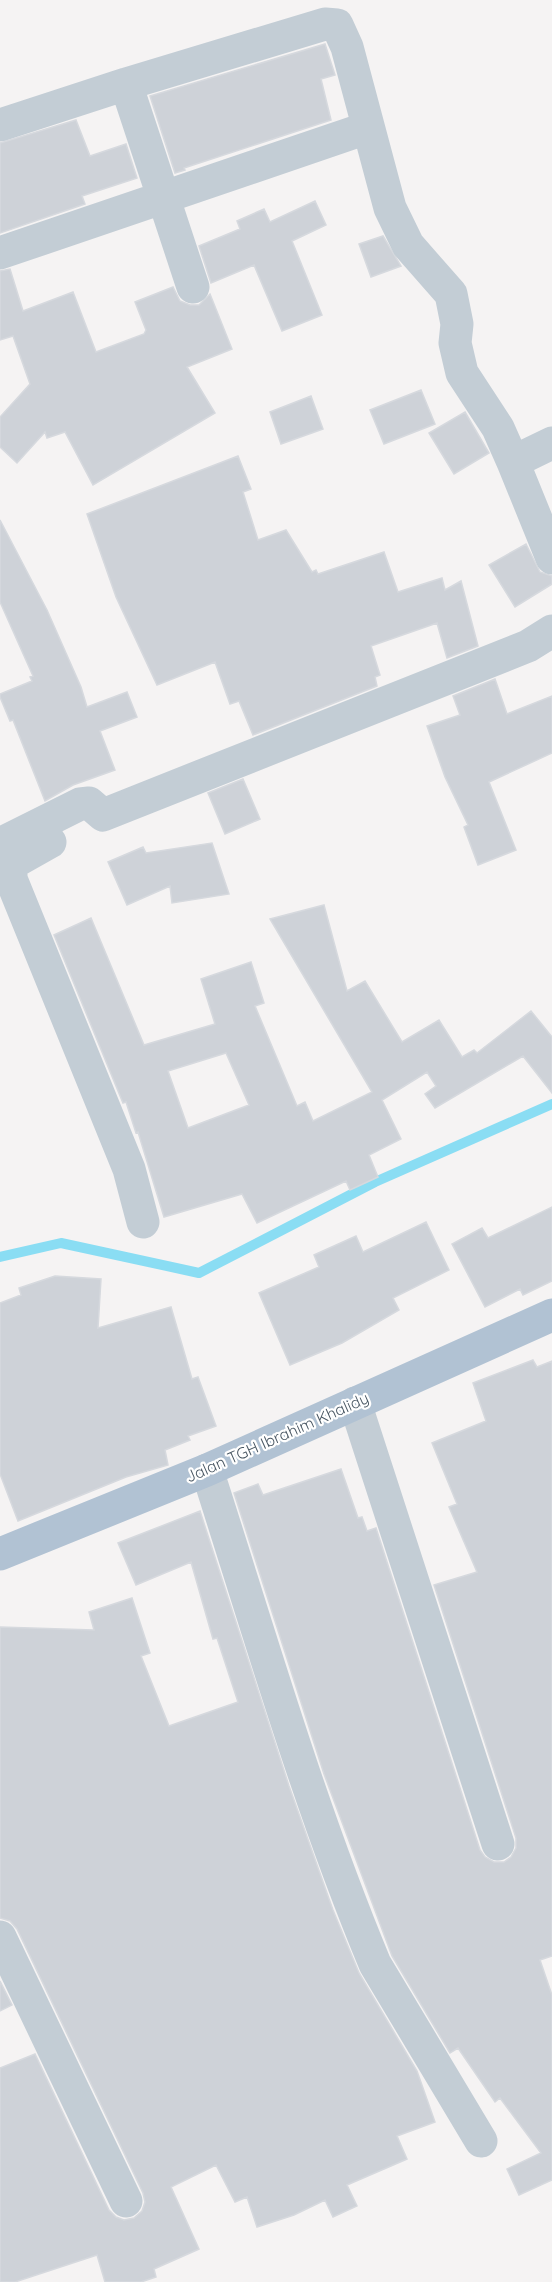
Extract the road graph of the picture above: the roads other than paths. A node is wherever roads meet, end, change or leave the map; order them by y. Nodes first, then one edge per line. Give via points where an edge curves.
1 (126, 84) junction
2 (0, 125) edge
3 (367, 128) junction
4 (162, 198) junction
5 (0, 253) edge
6 (194, 287) dead end
7 (552, 443) edge
8 (513, 462) junction
9 (552, 558) edge
10 (552, 631) edge
11 (103, 815) junction
12 (0, 844) edge
13 (143, 1222) dead end
14 (552, 1315) edge
15 (355, 1403) junction
16 (207, 1470) junction
17 (0, 1554) edge
18 (498, 1844) dead end
19 (0, 1937) edge
20 (481, 2141) dead end
21 (126, 2201) dead end

1 - 2 street
1 - 3 street via 325,24 337,25 347,47
1 - 4 street
3 - 4 street
3 - 8 street via 390,208 408,245 451,294 462,373 498,428
4 - 5 street
4 - 6 street
7 - 8 street
8 - 9 street
10 - 11 street via 528,646
11 - 12 street via 89,802 80,804
11 - 13 street via 18,858 11,864 10,879 129,1170
14 - 15 main road, Jalan TGH Ibrahim Khalidy
15 - 16 main road, Jalan TGH Ibrahim Khalidy
15 - 18 street
16 - 17 main road, Jalan TGH Ibrahim Khalidy
16 - 20 street via 315,1804 375,1964
19 - 21 street

